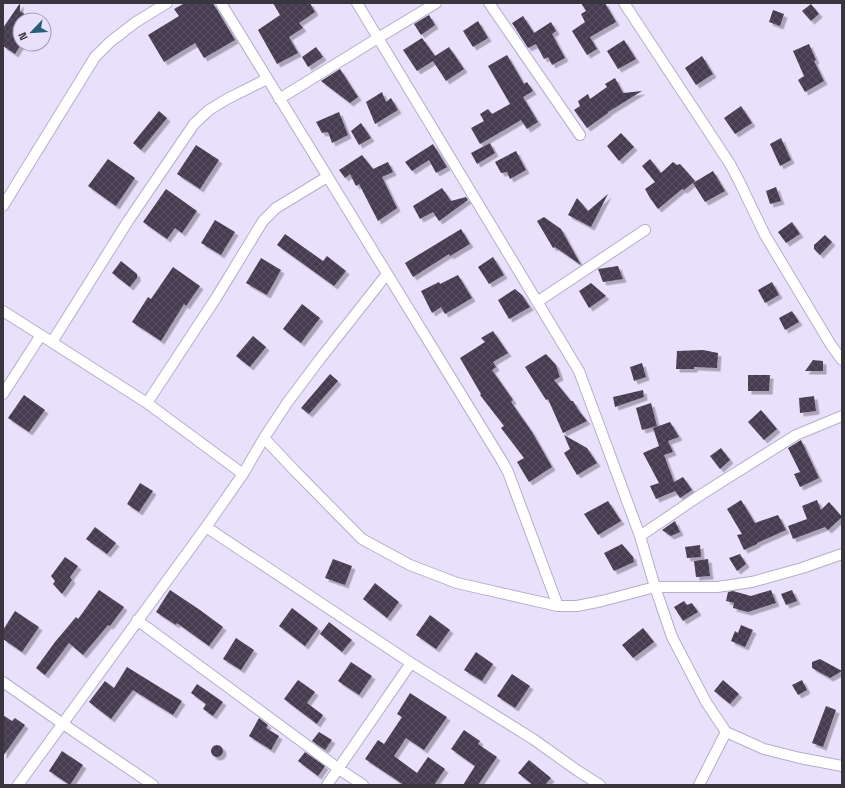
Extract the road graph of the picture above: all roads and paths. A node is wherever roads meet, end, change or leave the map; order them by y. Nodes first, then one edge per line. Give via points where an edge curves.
1 (167, 3) edge
2 (221, 3) edge
3 (357, 3) edge
4 (436, 3) edge
5 (489, 3) edge
6 (624, 3) edge
7 (378, 38) junction
8 (267, 79) junction
9 (279, 100) junction
10 (580, 136) dead end
11 (328, 178) junction
12 (3, 206) edge
13 (646, 230) dead end
14 (387, 274) junction
15 (537, 302) junction
16 (3, 311) edge
17 (41, 336) junction
18 (52, 342) junction
19 (842, 360) edge
20 (3, 394) edge
21 (147, 403) junction
22 (842, 416) edge
23 (264, 438) junction
24 (243, 474) junction
25 (206, 526) junction
26 (640, 536) junction
27 (842, 554) edge
28 (655, 587) junction
29 (558, 606) junction
30 (137, 620) junction
31 (411, 663) junction
32 (3, 682) edge
33 (63, 724) junction
34 (726, 732) junction
35 (842, 766) edge
36 (339, 769) junction
37 (18, 785) edge
38 (153, 785) edge
39 (327, 785) edge
40 (363, 785) edge
41 (600, 785) edge
42 (699, 785) edge

1 - 12 street via 120,34 95,57
2 - 8 street
3 - 7 street
4 - 7 street
5 - 10 street
6 - 19 street via 730,164 765,235
7 - 9 street
7 - 15 street
8 - 9 street
8 - 18 street via 227,98 194,124 128,221
9 - 11 street
11 - 14 street
11 - 21 street via 276,208 263,221
13 - 15 street
14 - 23 street via 301,384
14 - 29 street via 508,472
15 - 26 street via 579,371
16 - 17 street
17 - 18 street
17 - 20 street
18 - 21 street
21 - 24 street
22 - 26 street via 796,435
23 - 24 street
23 - 29 street via 362,539 410,565 457,583
24 - 25 street
25 - 30 street
25 - 31 street
26 - 28 street
27 - 28 street via 752,582 717,588
28 - 29 street via 577,606
28 - 34 street via 672,637 706,702
30 - 33 street
30 - 36 street
31 - 36 street
31 - 41 street via 533,739
32 - 33 street
33 - 37 street
33 - 38 street
34 - 35 street via 764,749
34 - 42 street
36 - 39 street
36 - 40 street

